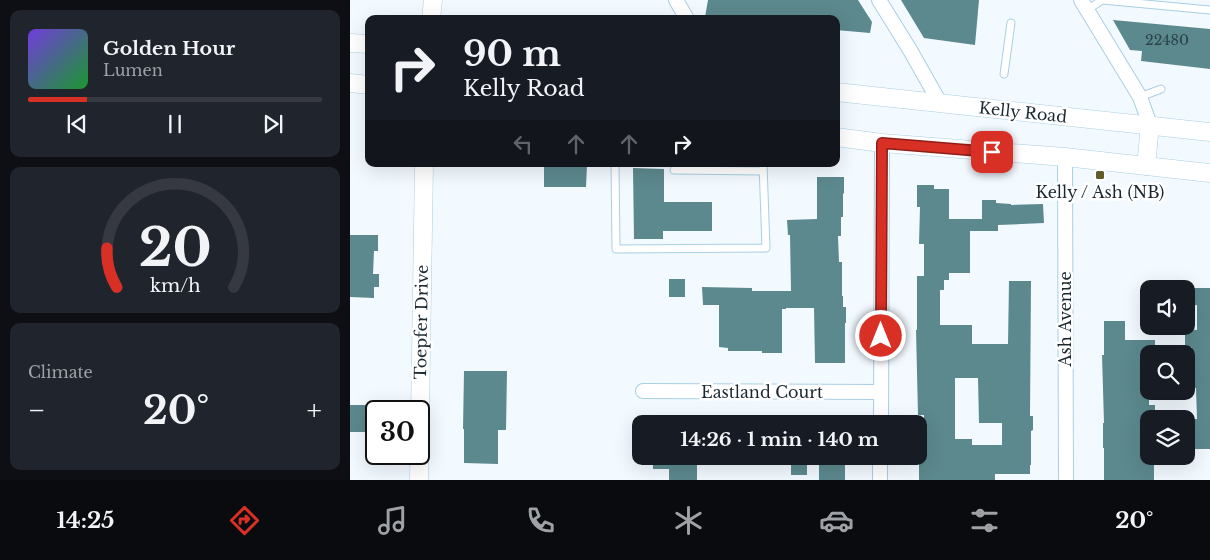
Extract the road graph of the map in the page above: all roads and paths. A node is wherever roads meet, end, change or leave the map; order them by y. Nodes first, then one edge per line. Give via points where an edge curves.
1 (433, 0) edge
2 (676, 0) edge
3 (879, 0) edge
4 (1084, 5) edge
5 (1210, 10) edge
6 (431, 15) edge
7 (685, 15) edge
8 (1011, 23) dead end
9 (350, 43) edge
10 (365, 44) edge
11 (1004, 74) dead end
12 (350, 83) edge
13 (365, 85) edge
14 (1161, 89) dead end
15 (840, 92) edge
16 (1140, 97) junction
17 (940, 103) junction
18 (1150, 125) junction
19 (1210, 132) edge
20 (840, 138) edge
21 (882, 143) junction
22 (1065, 157) junction
23 (1146, 166) junction
24 (424, 167) edge
25 (615, 167) edge
26 (763, 168) edge
27 (674, 170) dead end
28 (1210, 173) edge
29 (643, 391) dead end
30 (881, 392) junction
31 (881, 415) edge
32 (880, 465) edge
33 (419, 480) edge
34 (880, 480) edge
35 (1066, 480) edge

1 - 6 street
2 - 7 street
3 - 17 street
4 - 5 lane via 1102,0
4 - 16 street
8 - 11 lane
9 - 10 street
12 - 13 street
14 - 16 lane
15 - 17 street, Kelly Road
16 - 18 street
17 - 18 street, Kelly Road
18 - 19 street, Kelly Road
18 - 23 street
20 - 21 street
21 - 22 street
21 - 30 street
22 - 23 street
22 - 35 street, Ash Avenue
23 - 28 street
24 - 33 street, Toepfer Drive
25 - 26 lane via 616,249 766,248
26 - 27 lane
29 - 30 street, Eastland Court
30 - 31 street
32 - 34 street

